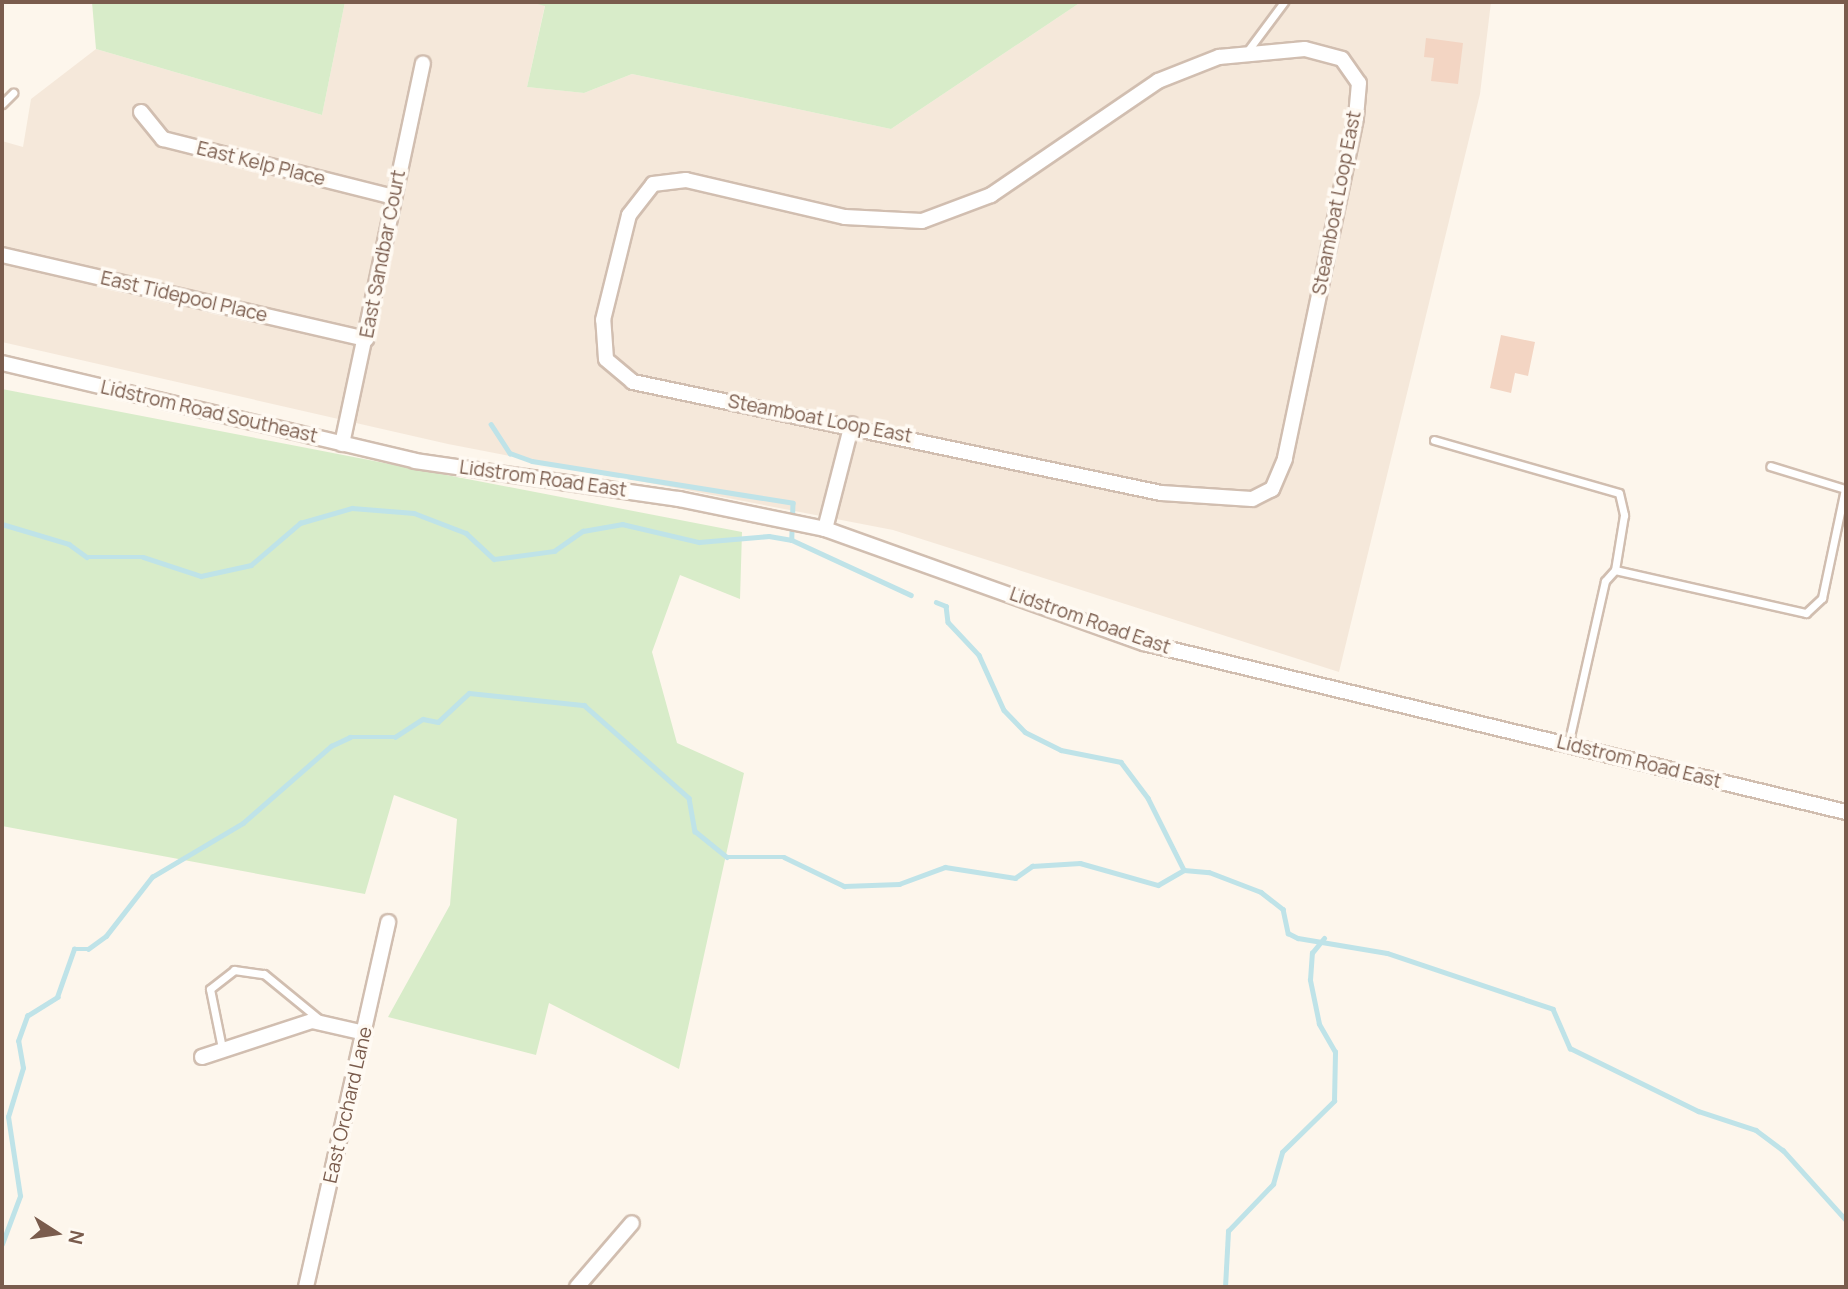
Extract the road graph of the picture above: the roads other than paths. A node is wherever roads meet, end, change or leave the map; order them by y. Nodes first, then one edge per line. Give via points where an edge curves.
1 (1284, 2) edge
2 (1246, 52) junction
3 (423, 64) dead end
4 (13, 93) dead end
5 (2, 104) edge
6 (141, 112) dead end
7 (394, 197) junction
8 (2, 254) edge
9 (366, 339) junction
10 (2, 363) edge
11 (852, 424) junction
12 (1434, 440) dead end
13 (342, 443) junction
14 (415, 461) joint
15 (1770, 466) dead end
16 (825, 529) junction
17 (1615, 570) junction
18 (1568, 745) junction
19 (1846, 812) edge
20 (388, 922) dead end
21 (325, 1024) junction
22 (365, 1033) junction
23 (222, 1048) junction
24 (202, 1057) dead end
25 (632, 1223) dead end
26 (306, 1287) edge
27 (577, 1287) edge

1 - 2 lane
2 - 11 street, Steamboat Loop East via 1306,48 1342,59 1359,83 1285,459 1272,489 1252,499 1224,501 1161,492
2 - 11 street, Steamboat Loop East via 1158,81 991,195 922,221 845,217 686,180 653,184 629,215 603,320 606,359 633,382
3 - 7 street, East Sandbar Court
4 - 5 lane
6 - 7 street, East Kelp Place via 163,139
7 - 9 street, East Sandbar Court
8 - 9 street, East Tidepool Place
9 - 13 street, East Sandbar Court
10 - 13 street, Lidstrom Road Southeast
11 - 16 street
12 - 17 lane via 1619,492 1624,515
13 - 14 street, Lidstrom Road Southeast
14 - 16 street, Lidstrom Road East via 679,499
15 - 17 lane via 1845,489 1822,598 1806,612
16 - 18 street, Lidstrom Road East via 1144,643
17 - 18 lane via 1605,581
18 - 19 street, Lidstrom Road East
20 - 22 street, East Orchard Lane
21 - 22 street
21 - 23 street via 312,1021 242,1048
21 - 23 lane via 264,974 234,970 210,989
22 - 26 street, East Orchard Lane
23 - 24 street
25 - 27 street

